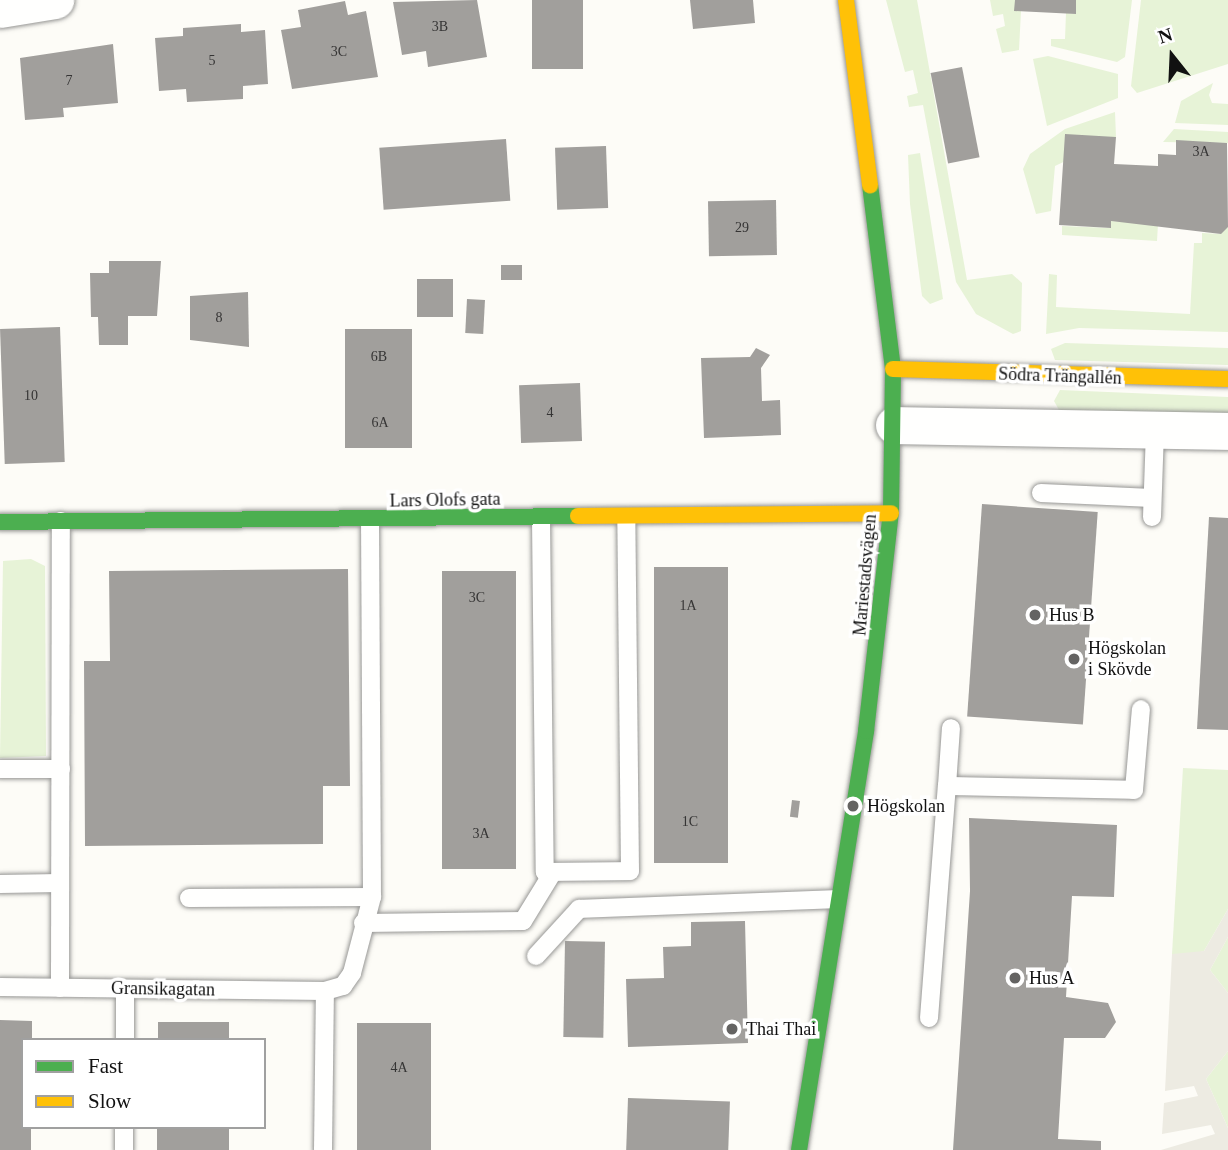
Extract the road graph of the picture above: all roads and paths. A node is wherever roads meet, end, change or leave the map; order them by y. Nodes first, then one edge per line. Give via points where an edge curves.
1 (55, 0) edge
2 (846, 0) edge
3 (0, 9) edge
4 (893, 369) junction
5 (1228, 379) edge
6 (894, 425) junction
7 (1155, 429) junction
8 (1228, 431) edge
9 (1041, 494) dead end
10 (1152, 498) junction
11 (891, 513) junction
12 (626, 517) junction
13 (1152, 517) dead end
14 (541, 518) junction
15 (370, 520) junction
16 (0, 522) edge
17 (61, 522) junction
18 (1141, 709) dead end
19 (951, 728) dead end
20 (0, 769) edge
21 (61, 769) junction
22 (947, 786) junction
23 (553, 872) junction
24 (61, 883) junction
25 (0, 884) edge
26 (372, 897) junction
27 (189, 898) dead end
28 (837, 899) junction
29 (363, 923) junction
30 (536, 956) dead end
31 (0, 987) edge
32 (60, 988) junction
33 (125, 989) junction
34 (325, 991) junction
35 (929, 1017) dead end
36 (125, 1038) edge
37 (124, 1129) edge
38 (124, 1150) edge
39 (323, 1150) edge
40 (799, 1150) edge

1 - 3 street
2 - 4 street, Mariestadsvägen
4 - 5 street, Södra Trängallén
4 - 6 street, Mariestadsvägen
6 - 7 street
6 - 11 street, Mariestadsvägen
7 - 8 street
7 - 10 lane
9 - 10 lane
10 - 13 lane
11 - 12 street, Lars Olofs gata
11 - 28 street, Mariestadsvägen via 874,680
12 - 14 street, Lars Olofs gata
12 - 23 lane via 630,871
14 - 15 street, Lars Olofs gata
14 - 23 lane via 545,872
15 - 17 street, Lars Olofs gata
15 - 26 lane
16 - 17 street, Lars Olofs gata
17 - 21 lane
18 - 22 lane via 1134,790
19 - 22 lane
20 - 21 lane
21 - 24 lane
22 - 35 lane
23 - 29 lane via 523,921
24 - 25 lane
24 - 32 lane
26 - 27 lane
26 - 29 lane
28 - 30 lane via 579,909
28 - 40 street, Mariestadsvägen
29 - 34 lane via 352,973 343,986
31 - 32 lane, Gransikagatan
32 - 33 lane, Gransikagatan
33 - 34 lane, Gransikagatan
33 - 36 lane
34 - 39 lane
37 - 38 lane

